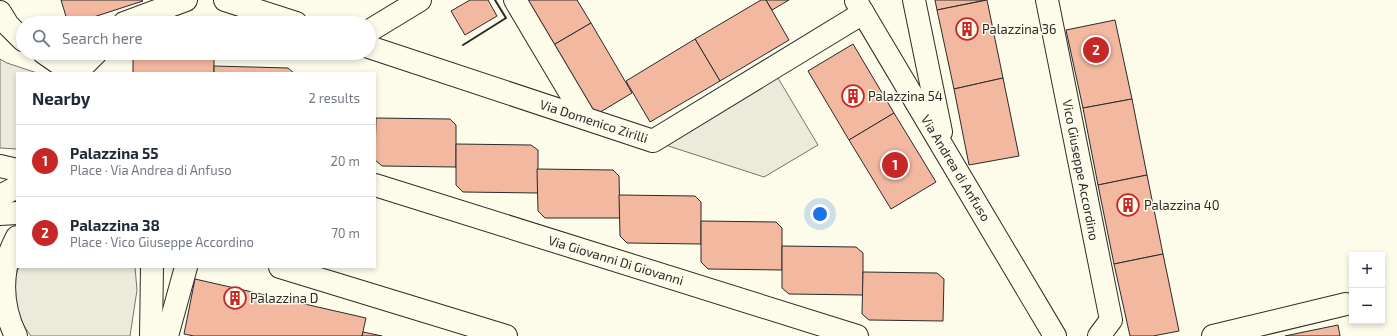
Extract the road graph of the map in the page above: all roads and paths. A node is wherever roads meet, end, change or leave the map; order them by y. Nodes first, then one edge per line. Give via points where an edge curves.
1 (186, 0) edge
2 (225, 0) edge
3 (420, 0) edge
4 (515, 0) edge
5 (914, 0) edge
6 (1048, 0) edge
7 (251, 4) edge
8 (860, 6) edge
9 (0, 12) edge
10 (140, 16) edge
11 (279, 16) edge
12 (376, 27) edge
13 (16, 33) edge
14 (376, 49) edge
15 (54, 60) edge
16 (89, 60) edge
17 (72, 72) edge
18 (77, 72) edge
19 (585, 118) junction
20 (944, 149) junction
21 (0, 166) edge
22 (16, 170) edge
23 (376, 185) edge
24 (16, 188) edge
25 (0, 196) edge
26 (16, 213) edge
27 (0, 214) edge
28 (16, 239) edge
29 (152, 268) edge
30 (186, 268) edge
31 (283, 268) edge
32 (1346, 304) dead end
33 (16, 336) edge
34 (151, 336) edge
35 (167, 336) edge
36 (506, 336) edge
37 (858, 336) edge
38 (1055, 336) edge
39 (1099, 336) edge
40 (1213, 336) edge

1 - 10 street
2 - 7 street
3 - 12 street
4 - 19 street
5 - 20 street
6 - 39 street, Vico Giuseppe Accordino via 1111,320
7 - 11 street
8 - 19 street, Via Domenico Zirilli via 653,141
8 - 20 street, Via Andrea di Anfuso
9 - 13 street
14 - 19 street, Via Domenico Zirilli
15 - 17 street
16 - 18 street
20 - 38 street, Via Andrea di Anfuso
21 - 22 street
23 - 37 street, Via Giovanni Di Giovanni
24 - 25 street
26 - 27 street
28 - 33 street via 6,255 1,292 7,316
29 - 34 street
30 - 35 street
31 - 36 street
32 - 40 street

